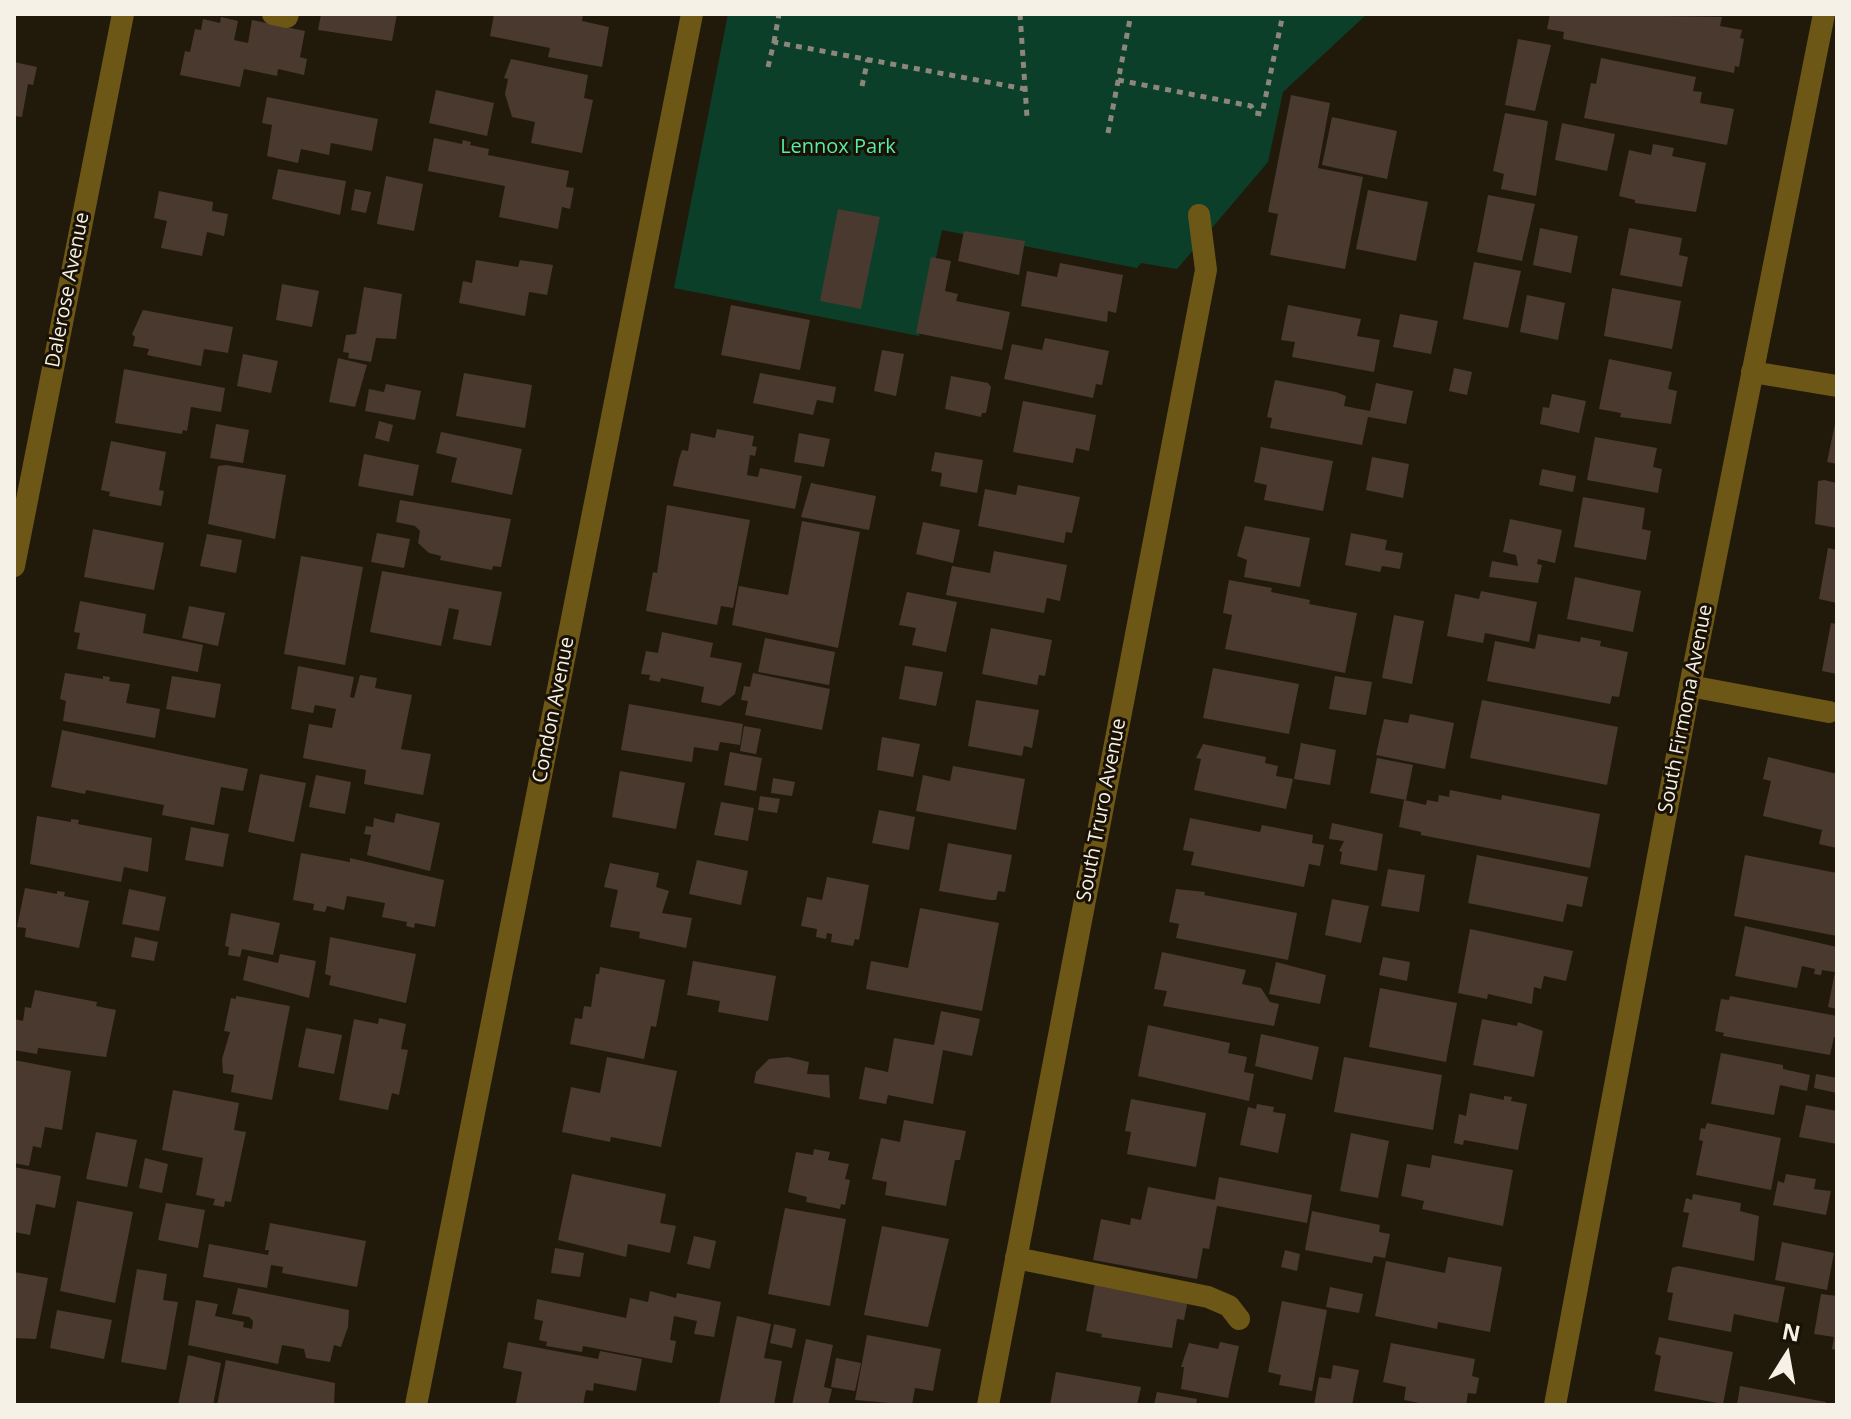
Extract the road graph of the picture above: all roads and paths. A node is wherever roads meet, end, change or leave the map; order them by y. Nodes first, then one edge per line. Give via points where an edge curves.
1 (123, 14) edge
2 (273, 14) edge
3 (288, 14) edge
4 (692, 14) edge
5 (779, 14) edge
6 (1020, 14) edge
7 (1131, 14) edge
8 (1283, 14) edge
9 (1824, 14) edge
10 (774, 42) junction
11 (868, 59) junction
12 (768, 67) dead end
13 (1118, 80) junction
14 (862, 86) dead end
15 (1025, 89) junction
16 (1027, 117) dead end
17 (1108, 133) dead end
18 (1199, 215) dead end
19 (1752, 372) junction
20 (1837, 386) edge
21 (14, 563) edge
22 (1690, 686) junction
23 (1829, 712) dead end
24 (1016, 1258) junction
25 (1239, 1319) dead end
26 (416, 1405) edge
27 (988, 1405) edge
28 (1555, 1405) edge

1 - 21 street, Dalerose Avenue
2 - 3 street
4 - 26 street, Condon Avenue
5 - 10 path
6 - 15 path
7 - 13 path
8 - 13 path via 1262,114 1251,106
9 - 19 street, South Firmona Avenue
10 - 11 path
10 - 12 path
11 - 14 path
11 - 15 path
13 - 17 path
15 - 16 path
18 - 24 street, South Truro Avenue via 1206,270
19 - 20 street
19 - 22 street, South Firmona Avenue
22 - 23 street
22 - 28 street, South Firmona Avenue
24 - 25 street via 1208,1297 1229,1306
24 - 27 street, South Truro Avenue

